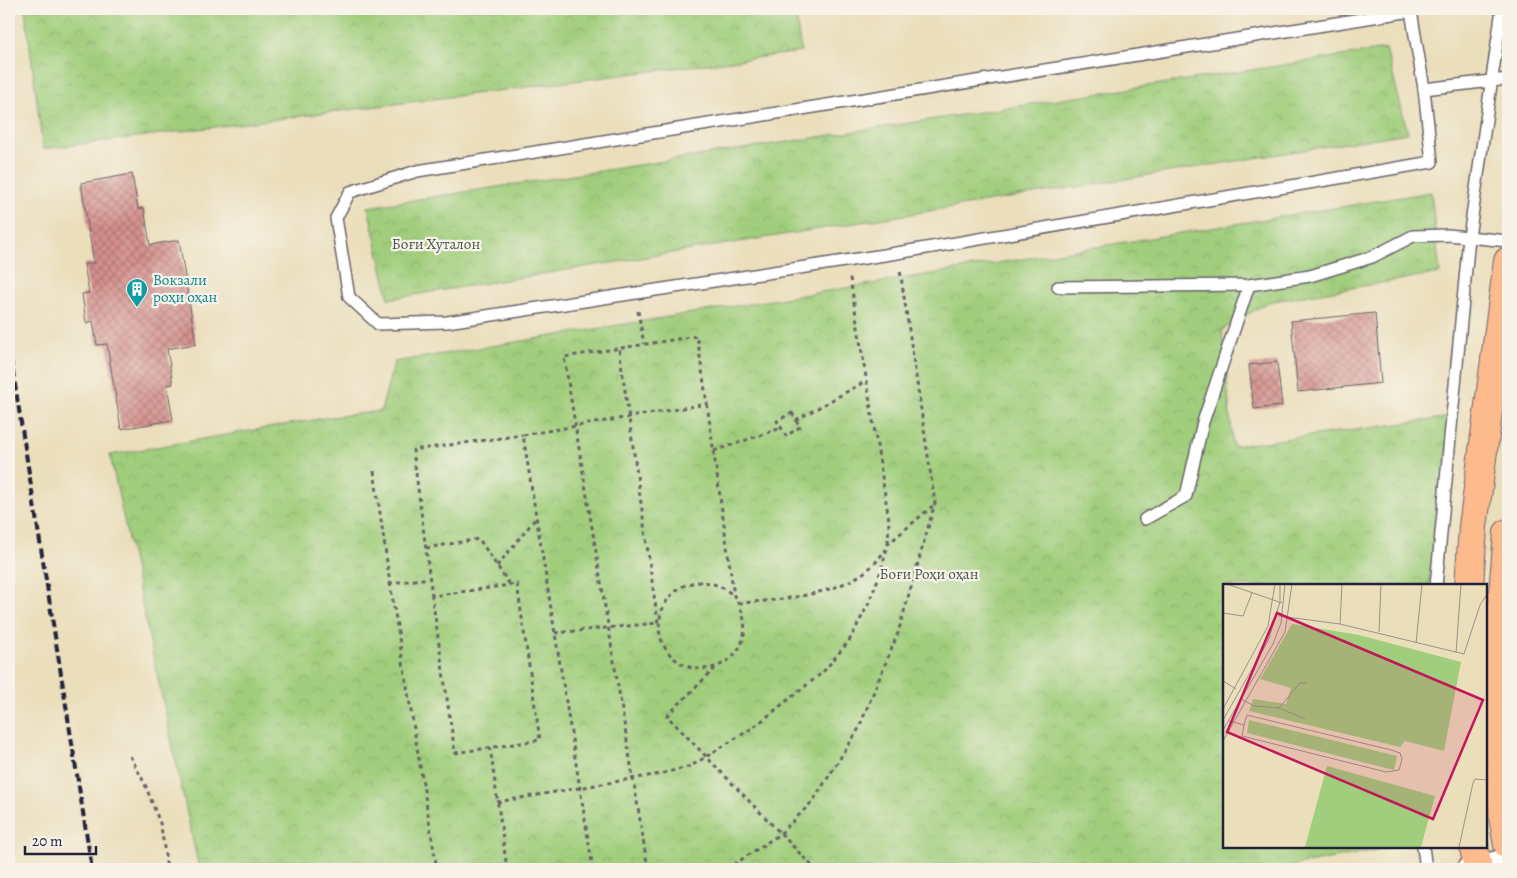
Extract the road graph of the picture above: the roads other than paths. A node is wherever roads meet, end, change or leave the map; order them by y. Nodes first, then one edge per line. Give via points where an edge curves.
1 (1502, 9) edge
2 (1508, 79) edge
3 (1492, 81) junction
4 (1424, 89) junction
5 (1469, 237) junction
6 (1508, 241) edge
7 (1508, 261) edge
8 (1249, 285) junction
9 (1058, 287) dead end
10 (1506, 289) edge
11 (1145, 519) dead end
12 (1508, 533) edge
13 (1436, 584) edge
14 (1469, 584) edge
15 (1508, 845) edge
16 (1423, 848) edge
17 (1508, 859) edge
18 (1474, 863) edge
19 (1426, 869) edge

1 - 3 lane
2 - 3 lane
3 - 4 lane
3 - 5 lane
4 - 4 lane via 1432,162 897,253 446,322 378,324 349,297 336,218 350,192 417,171 1411,11
5 - 6 lane
5 - 8 lane via 1412,236 1372,257 1310,276
5 - 13 lane
7 - 10 main road
8 - 9 lane
8 - 11 lane via 1203,422 1186,496
10 - 14 main road via 1473,527
12 - 15 main road via 1496,676 1503,817
16 - 19 lane
17 - 18 street

